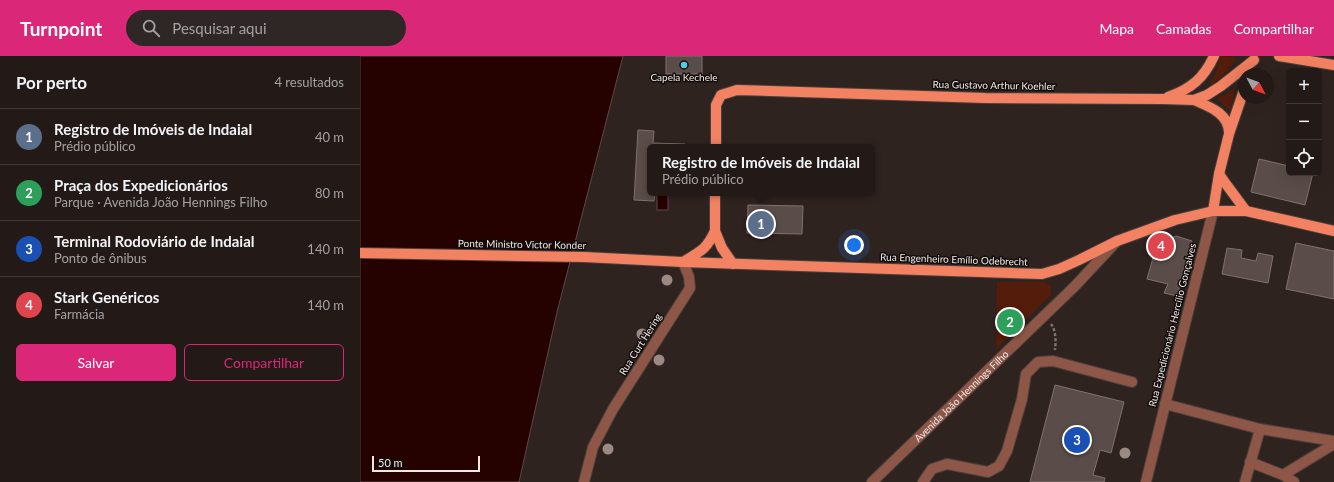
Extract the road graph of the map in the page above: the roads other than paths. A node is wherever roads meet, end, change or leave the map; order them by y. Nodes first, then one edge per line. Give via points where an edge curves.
1 (1214, 56) edge
2 (1279, 56) edge
3 (1255, 58) edge
4 (1327, 62) edge
5 (1251, 68) edge
6 (1162, 99) junction
7 (1194, 100) junction
8 (1239, 104) edge
9 (1229, 134) junction
10 (716, 144) edge
11 (1219, 174) junction
12 (715, 196) edge
13 (1213, 211) junction
14 (1246, 211) junction
15 (715, 230) junction
16 (1334, 231) edge
17 (1117, 241) junction
18 (360, 253) edge
19 (683, 262) junction
20 (733, 264) junction
21 (1132, 382) dead end
22 (1165, 404) junction
23 (1260, 429) junction
24 (1334, 441) edge
25 (1334, 444) edge
26 (1250, 462) junction
27 (1283, 475) junction
28 (584, 482) edge
29 (872, 482) edge
30 (923, 482) edge
31 (1146, 482) edge
32 (1245, 482) edge
33 (1294, 482) edge

1 - 6 main road via 1205,73 1195,83 1186,90
2 - 4 main road
3 - 5 main road
3 - 7 main road, Rua Gustavo Arthur Koehler via 1221,86
6 - 7 main road, Rua Gustavo Arthur Koehler
6 - 10 main road, Rua Gustavo Arthur Koehler via 986,98 737,90 722,95 716,105
7 - 9 main road via 1222,116 1226,120
8 - 9 main road, Rua Expedicionário Hercílio Gonçalves
9 - 11 main road, Rua Expedicionário Hercílio Gonçalves
11 - 13 main road, Rua Expedicionário Hercílio Gonçalves
11 - 14 main road
12 - 15 main road
13 - 14 main road, Rua Engenheiro Emílio Odebrecht
13 - 17 main road, Rua Engenheiro Emílio Odebrecht via 1175,220
13 - 22 street, Rua Expedicionário Hercílio Gonçalves
14 - 16 main road, Rua Engenheiro Emílio Odebrecht
15 - 19 main road via 704,250
15 - 20 main road via 722,248
17 - 20 main road, Rua Engenheiro Emílio Odebrecht via 1059,269 1042,274
17 - 29 street, Avenida João Hennings Filho via 1075,286
18 - 19 main road, Ponte Ministro Victor Konder via 584,257
19 - 20 main road, Rua Engenheiro Emílio Odebrecht
19 - 28 street, Rua Curt Hering via 690,288 613,410 593,447
21 - 30 street via 1053,361 1038,362 1026,374 1022,399 1007,451 999,466 988,472 946,464 932,469
22 - 23 street
22 - 31 street, Rua Expedicionário Hercílio Gonçalves
23 - 24 street
23 - 26 street
25 - 27 street
26 - 27 street
26 - 32 street
27 - 33 street

